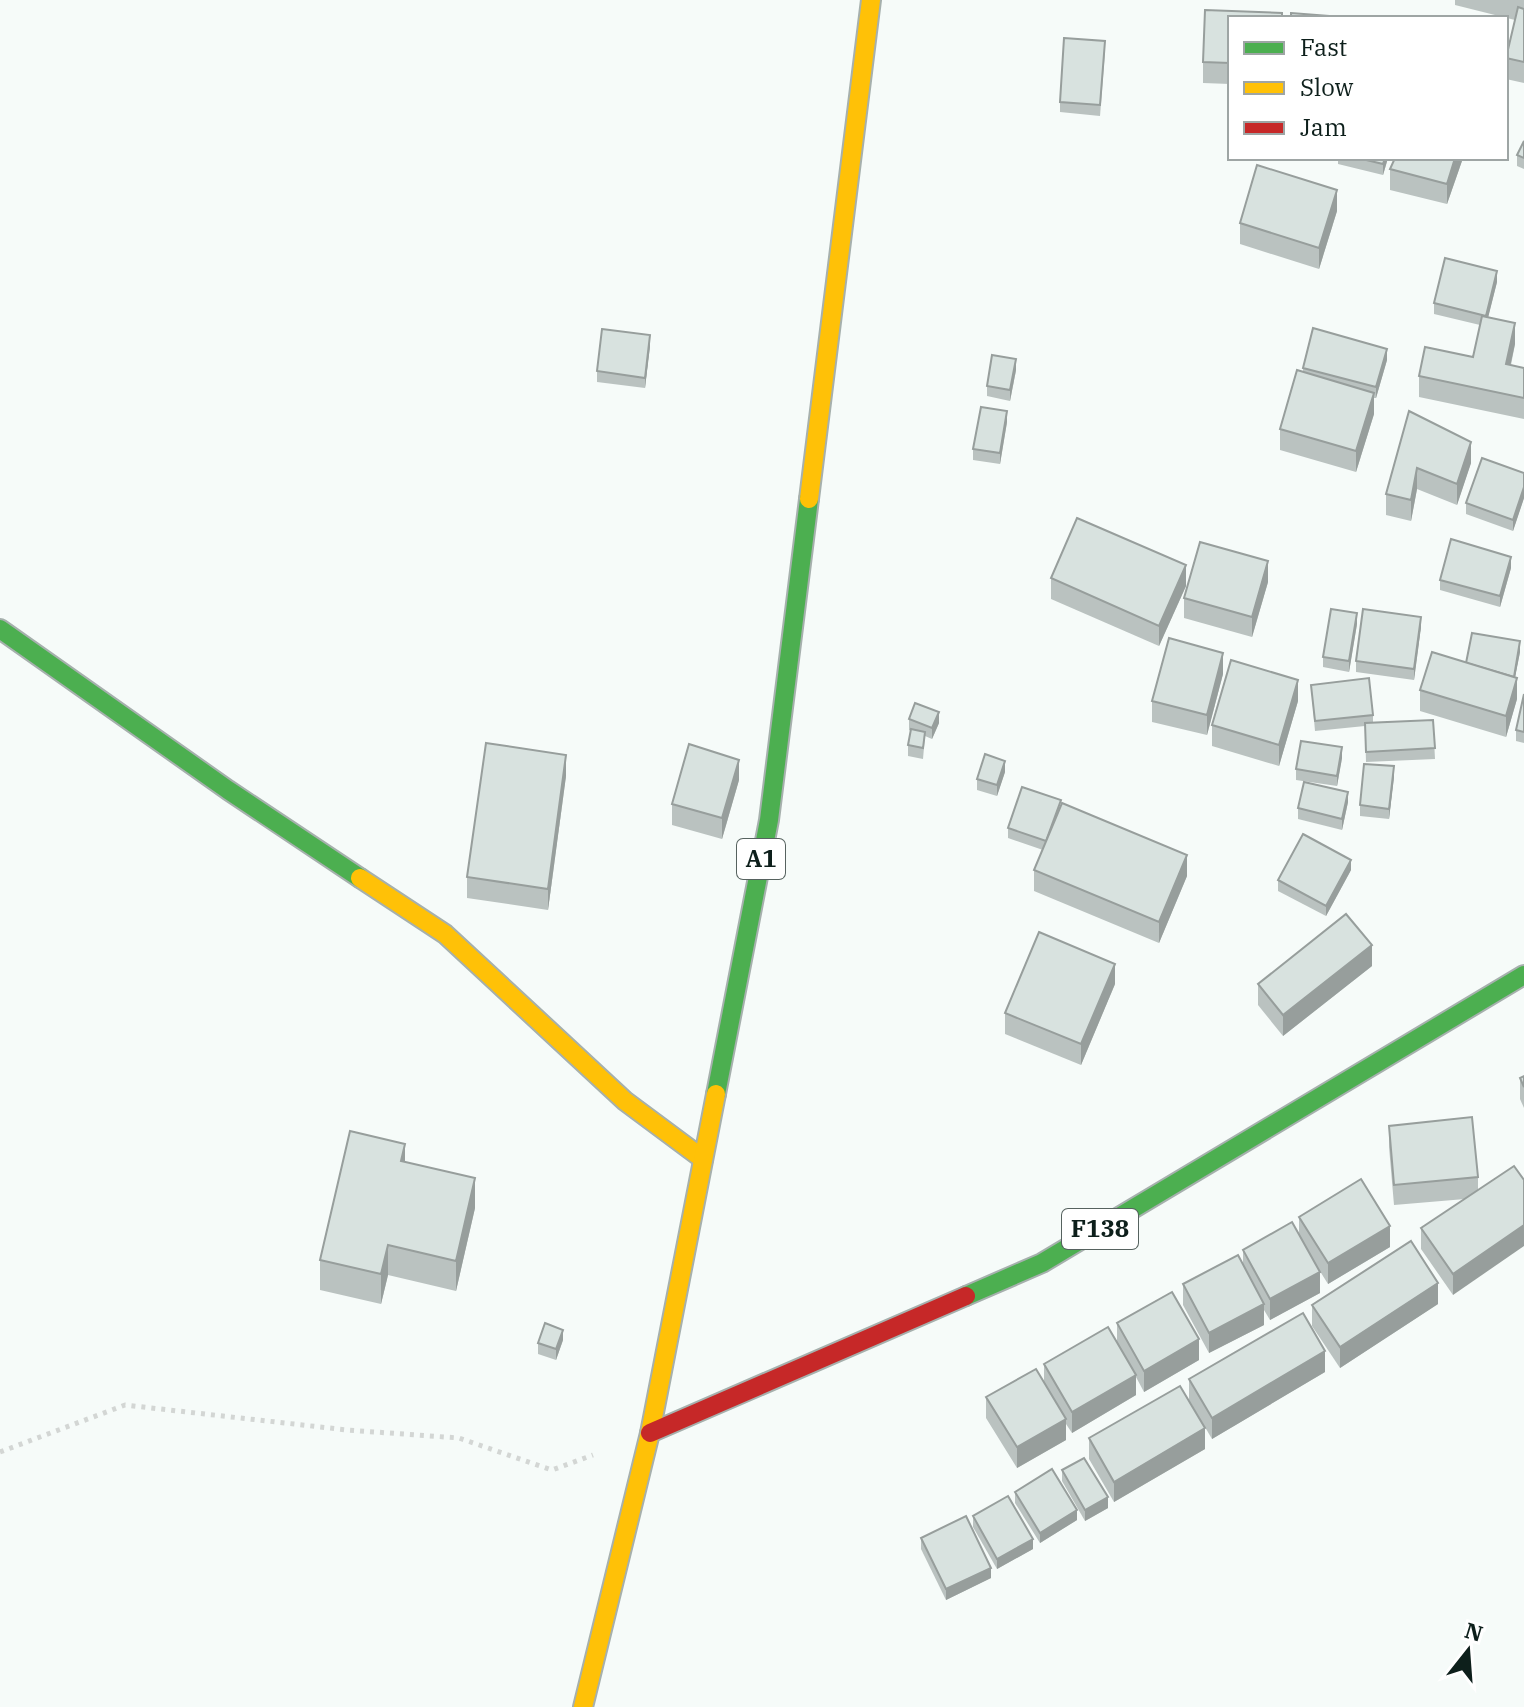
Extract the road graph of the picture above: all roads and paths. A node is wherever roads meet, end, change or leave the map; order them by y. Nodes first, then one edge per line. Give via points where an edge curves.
1 (871, 0) edge
2 (0, 629) edge
3 (1524, 975) edge
4 (703, 1159) junction
5 (650, 1433) junction
6 (0, 1452) edge
7 (594, 1455) dead end
8 (583, 1707) edge

1 - 4 main road, A1 via 769,820
2 - 4 main road via 445,934 625,1101
3 - 5 main road, F138 via 1042,1263
4 - 5 main road, A1
5 - 8 main road, A1
6 - 7 path via 125,1405 459,1438 552,1470

